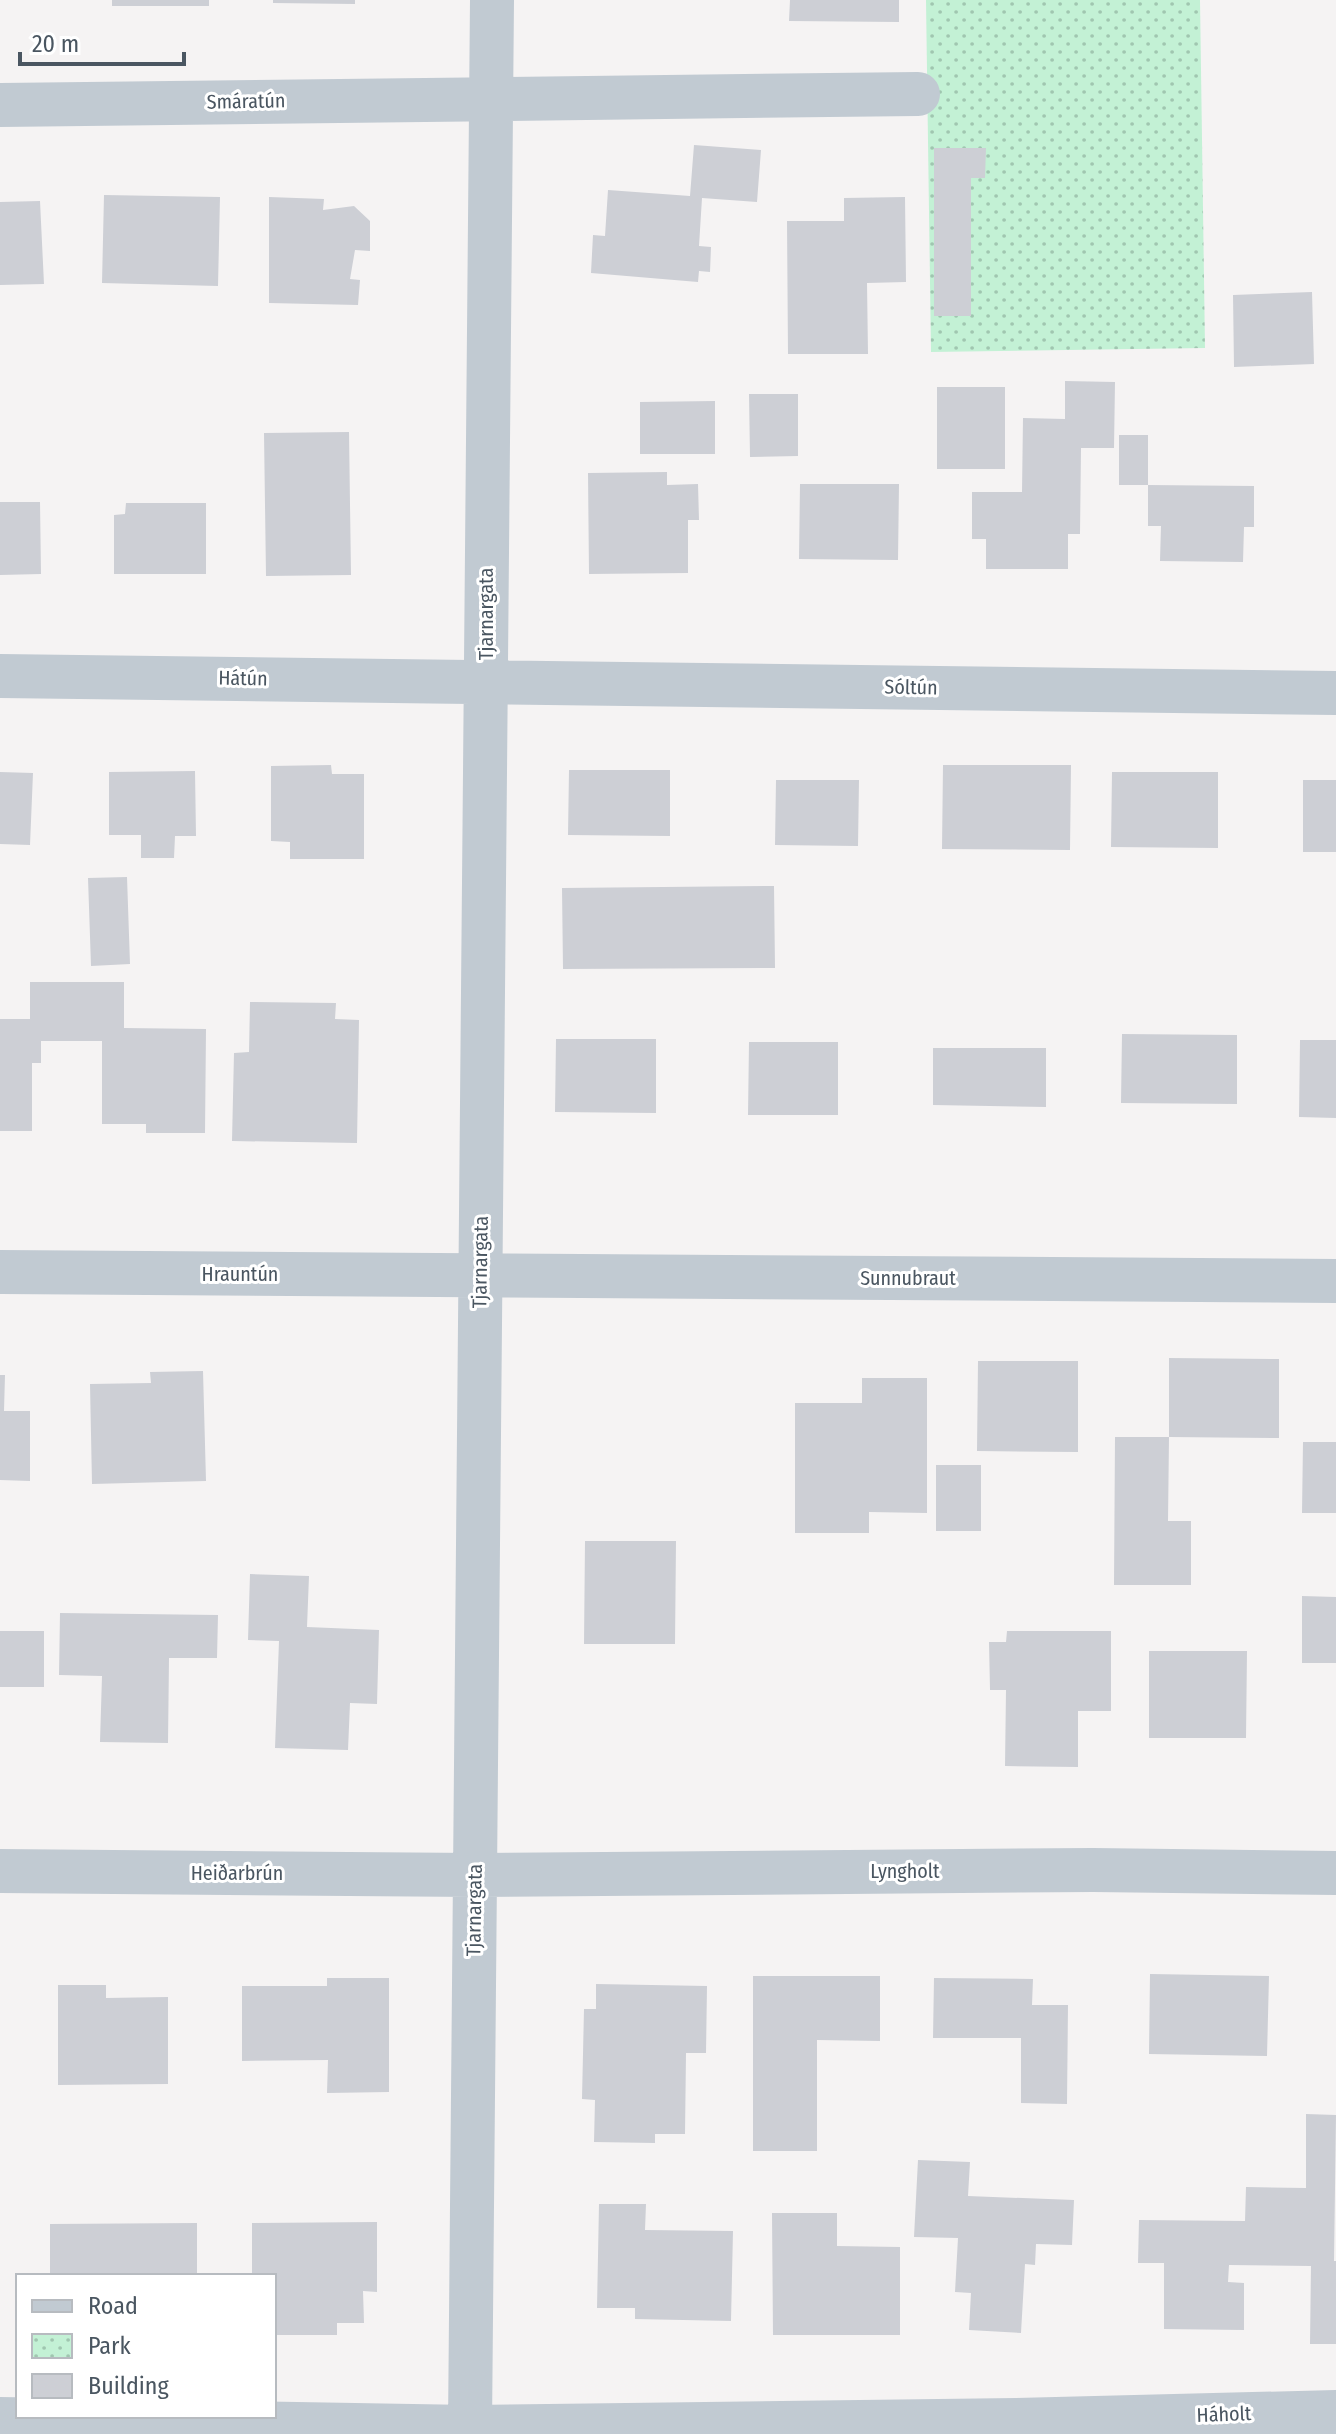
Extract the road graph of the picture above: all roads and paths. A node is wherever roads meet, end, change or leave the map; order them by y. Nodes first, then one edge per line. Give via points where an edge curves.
1 (492, 0) edge
2 (918, 94) dead end
3 (491, 98) junction
4 (0, 105) edge
5 (0, 676) edge
6 (486, 681) junction
7 (1336, 693) edge
8 (0, 1272) edge
9 (480, 1276) junction
10 (1336, 1281) edge
11 (0, 1871) edge
12 (1336, 1873) edge
13 (475, 1875) junction
14 (1336, 2412) edge
15 (0, 2419) edge
16 (470, 2427) junction
17 (1016, 2427) edge

1 - 3 street, Tjarnargata
2 - 3 street
3 - 4 street, Smáratún
3 - 6 street, Tjarnargata
5 - 6 street, Hátún
6 - 7 street, Sóltún
6 - 9 street, Tjarnargata
8 - 9 street, Hrauntún
9 - 10 street, Sunnubraut
9 - 13 street, Tjarnargata
11 - 13 street, Heiðarbrún
12 - 13 street, Lyngholt
13 - 16 street, Tjarnargata
14 - 17 street, Háholt
15 - 16 street, Háholt
16 - 17 street, Háholt

